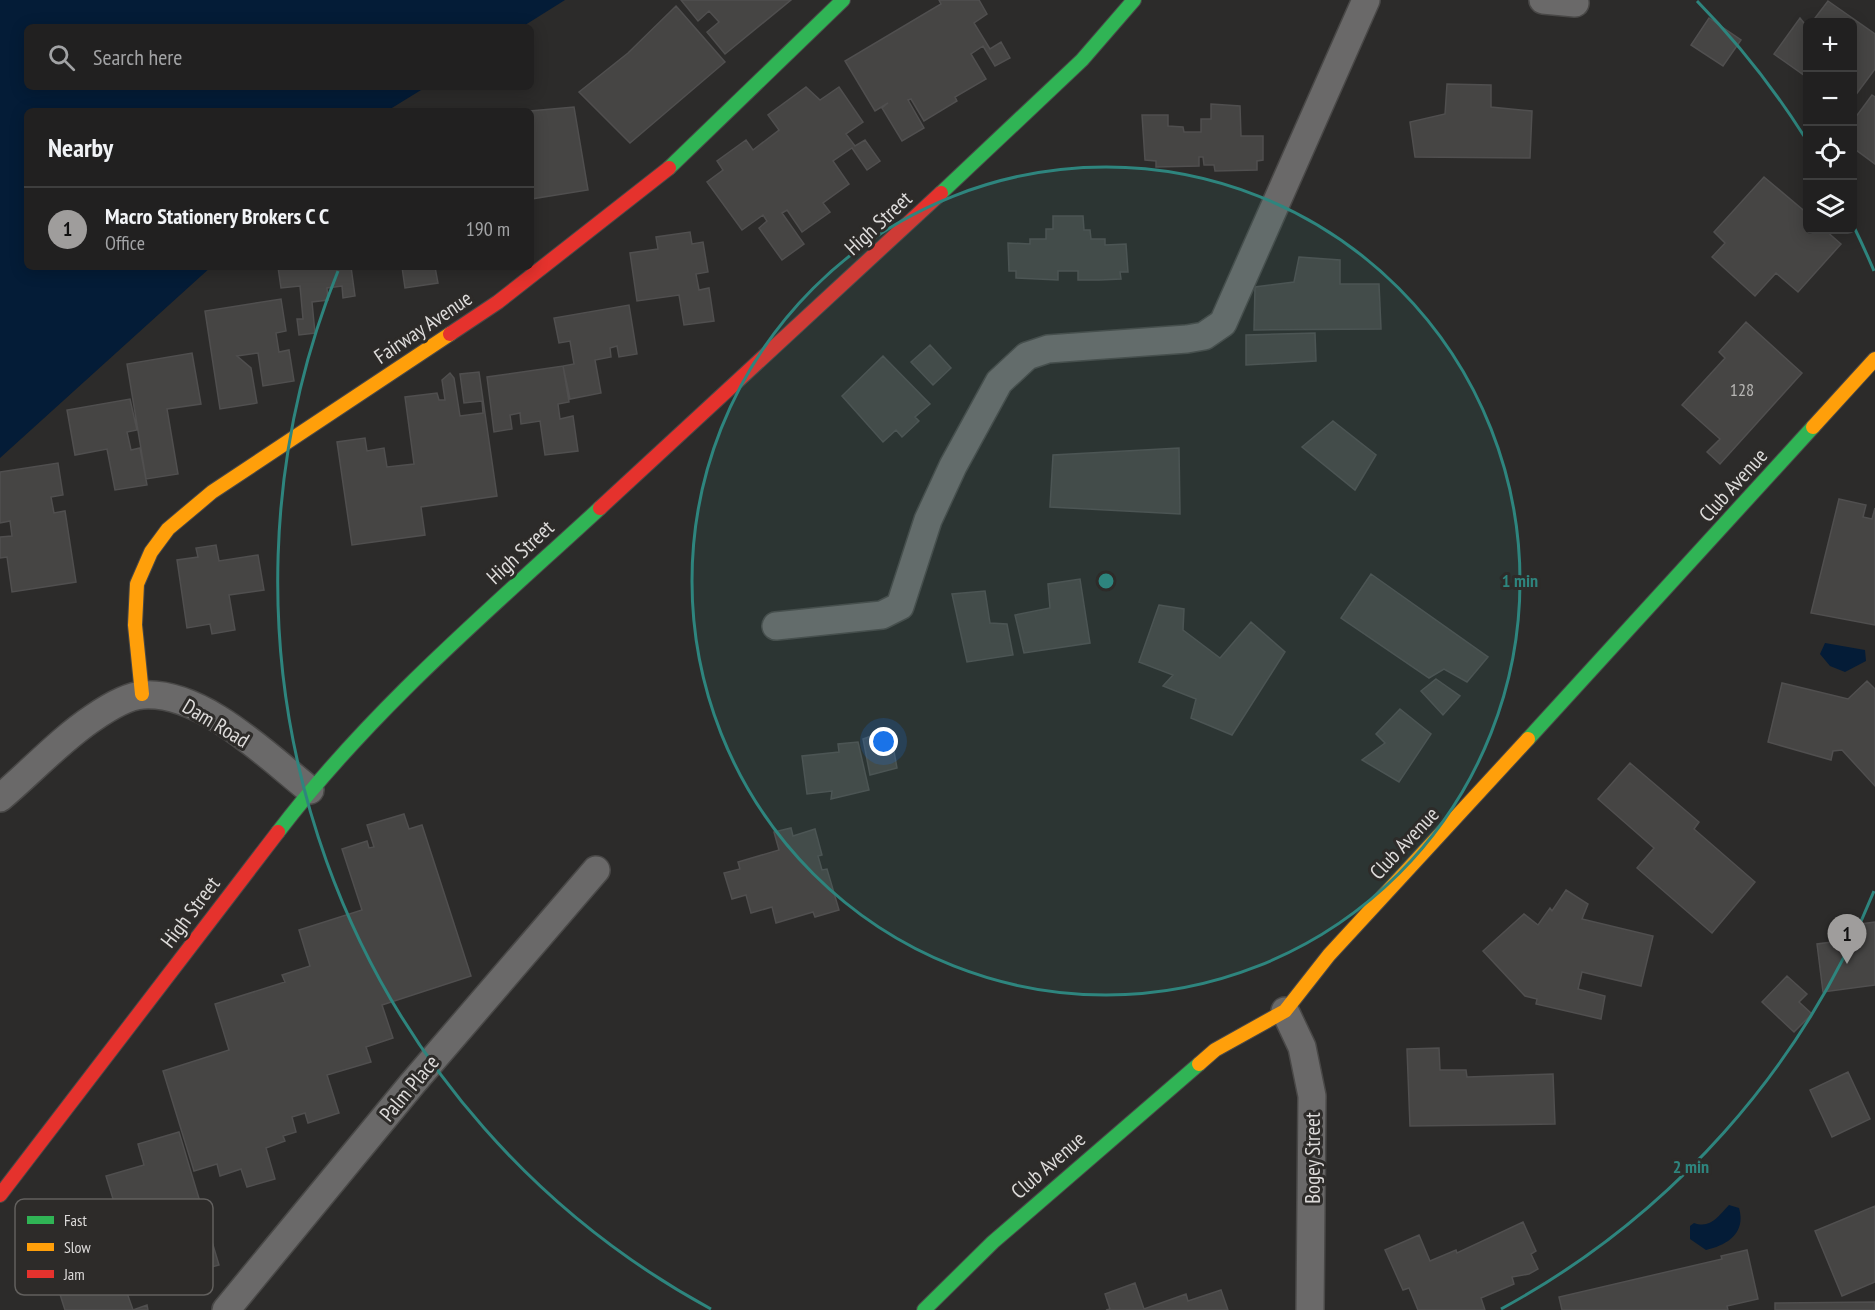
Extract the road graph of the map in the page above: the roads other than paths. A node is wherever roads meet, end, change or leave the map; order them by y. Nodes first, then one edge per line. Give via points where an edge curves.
1 (843, 0) edge
2 (1134, 0) edge
3 (1366, 0) edge
4 (1543, 0) edge
5 (1575, 3) dead end
6 (1875, 359) edge
7 (776, 626) dead end
8 (142, 694) junction
9 (310, 790) junction
10 (0, 798) edge
11 (596, 870) dead end
12 (1285, 1011) junction
13 (0, 1195) edge
14 (226, 1310) edge
15 (924, 1310) edge
16 (1310, 1310) edge

1 - 8 street, Fairway Avenue via 666,171 498,302 212,492 168,529 151,552 137,584 135,625
2 - 9 street, High Street via 1082,60 983,155 399,693
3 - 7 street via 1223,323 1196,338 1048,349 1027,356 999,382 953,466 928,520 900,606 882,615
4 - 5 street
6 - 12 street, Club Avenue via 1329,956
8 - 9 street, Dam Road via 197,707 241,735
8 - 10 street via 92,718
9 - 13 street, High Street
11 - 14 street, Palm Place via 412,1084
12 - 15 street, Club Avenue via 1215,1050 1148,1105 993,1242
12 - 16 street, Bogey Street via 1302,1047 1312,1096

